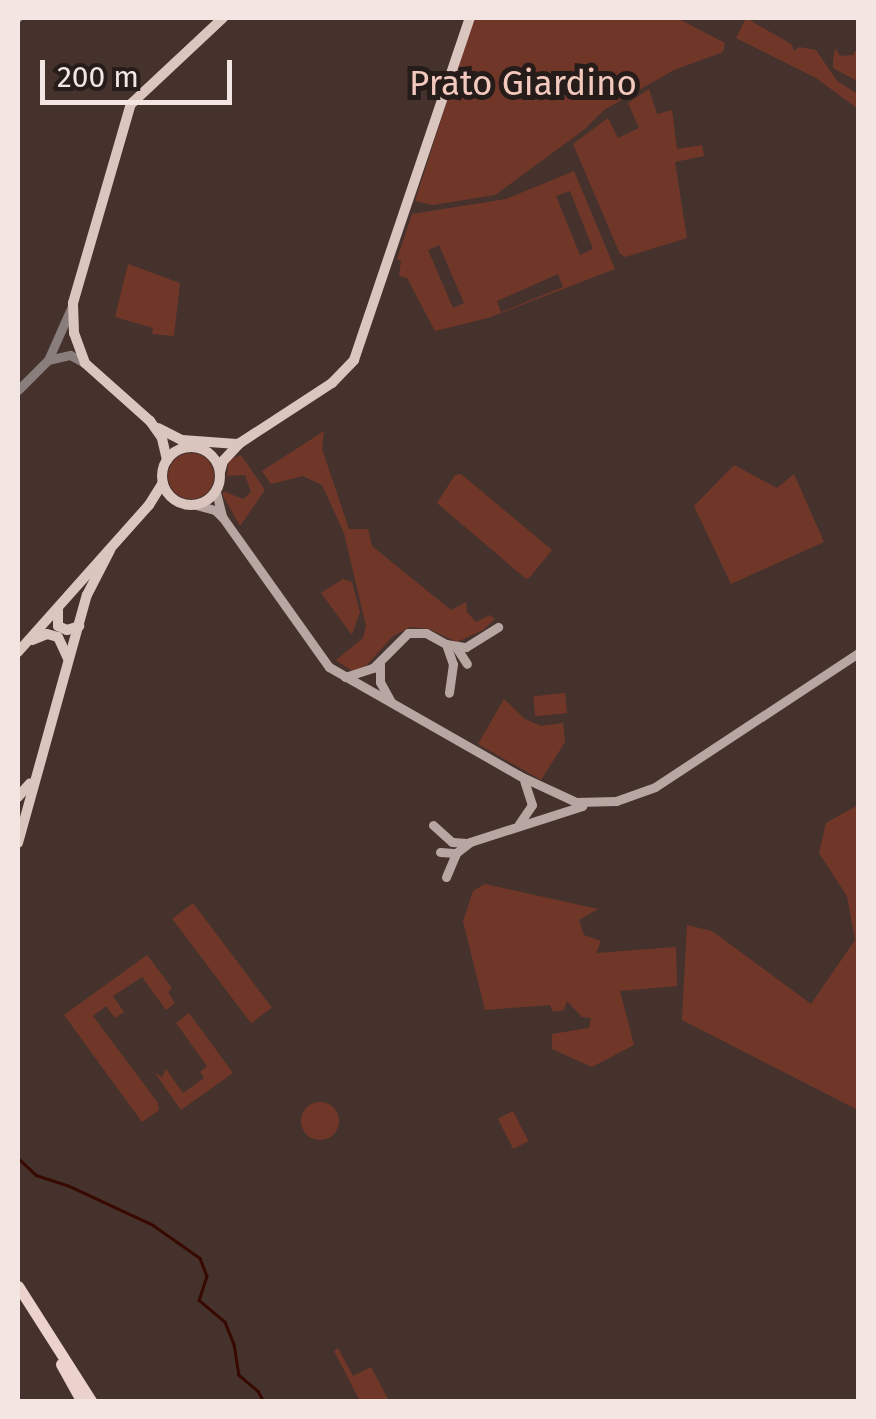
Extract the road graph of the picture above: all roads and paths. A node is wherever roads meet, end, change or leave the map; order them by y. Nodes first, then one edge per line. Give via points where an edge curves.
1 (223, 18) edge
2 (470, 18) edge
3 (73, 303) junction
4 (48, 360) junction
5 (85, 363) junction
6 (18, 390) edge
7 (150, 421) junction
8 (240, 443) junction
9 (168, 460) junction
10 (220, 472) junction
11 (163, 483) junction
12 (216, 492) junction
13 (175, 500) junction
14 (149, 505) junction
15 (196, 505) junction
16 (223, 518) junction
17 (110, 550) junction
18 (63, 600) junction
19 (78, 626) junction
20 (498, 627) dead end
21 (451, 648) junction
22 (18, 651) edge
23 (858, 654) edge
24 (380, 661) junction
25 (68, 664) junction
26 (345, 676) junction
27 (449, 693) dead end
28 (391, 703) junction
29 (36, 773) junction
30 (520, 776) junction
31 (18, 798) edge
32 (590, 804) junction
33 (21, 815) edge
34 (433, 825) dead end
35 (517, 826) junction
36 (18, 843) edge
37 (454, 847) junction
38 (446, 877) dead end
39 (18, 1286) edge
40 (18, 1297) edge
41 (82, 1402) edge
42 (92, 1402) edge

1 - 3 main road via 131,104
2 - 8 main road via 354,360 332,383
3 - 4 street
3 - 5 main road
4 - 5 street via 70,356
4 - 6 street
5 - 7 main road
7 - 8 main road via 174,438
7 - 9 main road
8 - 10 main road
9 - 10 main road via 198,448
9 - 11 main road
10 - 12 main road
11 - 13 main road
11 - 14 main road
12 - 15 main road
12 - 16 main road
13 - 14 main road
13 - 15 main road
14 - 17 main road
15 - 16 main road
16 - 26 main road via 310,646
17 - 18 main road
17 - 19 main road
18 - 19 main road via 56,623 67,630
18 - 22 main road
19 - 25 main road
20 - 21 main road via 478,643
21 - 24 main road via 426,632 408,633
21 - 27 main road
22 - 25 main road via 53,634 67,648
23 - 32 main road via 654,787
24 - 26 main road
24 - 28 main road via 379,678
25 - 29 main road
26 - 28 main road
28 - 30 main road
29 - 31 main road
29 - 33 main road
30 - 32 main road
30 - 35 main road via 533,803
32 - 35 main road
33 - 36 main road
34 - 37 main road
35 - 37 main road
37 - 38 main road
39 - 42 highway
40 - 41 highway

